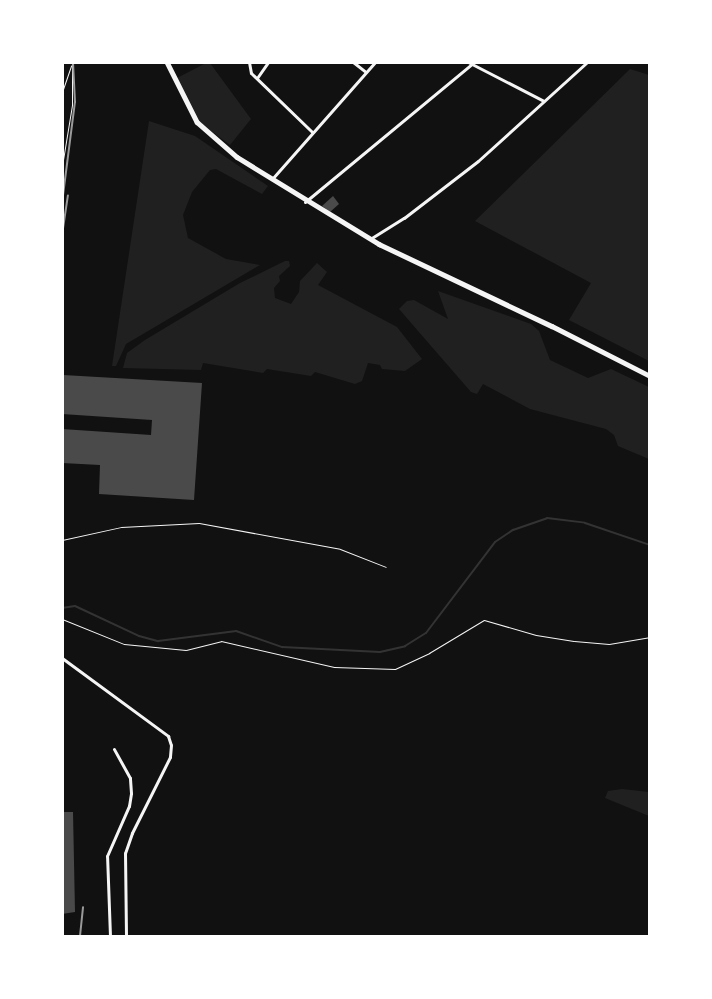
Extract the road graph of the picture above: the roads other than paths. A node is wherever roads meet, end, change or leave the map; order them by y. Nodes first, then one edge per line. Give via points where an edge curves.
1 (167, 62) edge
2 (249, 62) edge
3 (268, 62) edge
4 (353, 62) edge
5 (375, 62) edge
6 (72, 63) edge
7 (471, 63) edge
8 (584, 63) edge
9 (366, 72) junction
10 (257, 78) junction
11 (62, 92) edge
12 (544, 101) junction
13 (312, 132) junction
14 (62, 166) edge
15 (271, 179) junction
16 (305, 202) junction
17 (370, 239) junction
18 (650, 376) edge
19 (62, 540) edge
20 (386, 567) dead end
21 (62, 619) edge
22 (650, 637) edge
23 (62, 658) edge
24 (114, 749) dead end
25 (110, 936) edge
26 (126, 936) edge

1 - 15 main road via 202,128 226,150
2 - 10 street via 249,71
3 - 10 street
4 - 9 street
5 - 9 street
6 - 11 lane
6 - 14 lane via 72,106
7 - 12 street
7 - 16 street
8 - 12 street
9 - 13 street
10 - 13 street
12 - 17 street via 478,161 421,206
13 - 15 street
15 - 16 main road
16 - 17 main road
17 - 18 main road
19 - 20 lane via 121,527 199,523 340,549
21 - 22 lane via 124,644 186,650 221,641 334,667 395,669 484,620 536,635 574,641 609,644
23 - 26 street via 156,726 168,736 172,745 170,756 125,853
24 - 25 street via 130,778 131,793 129,806 107,856

